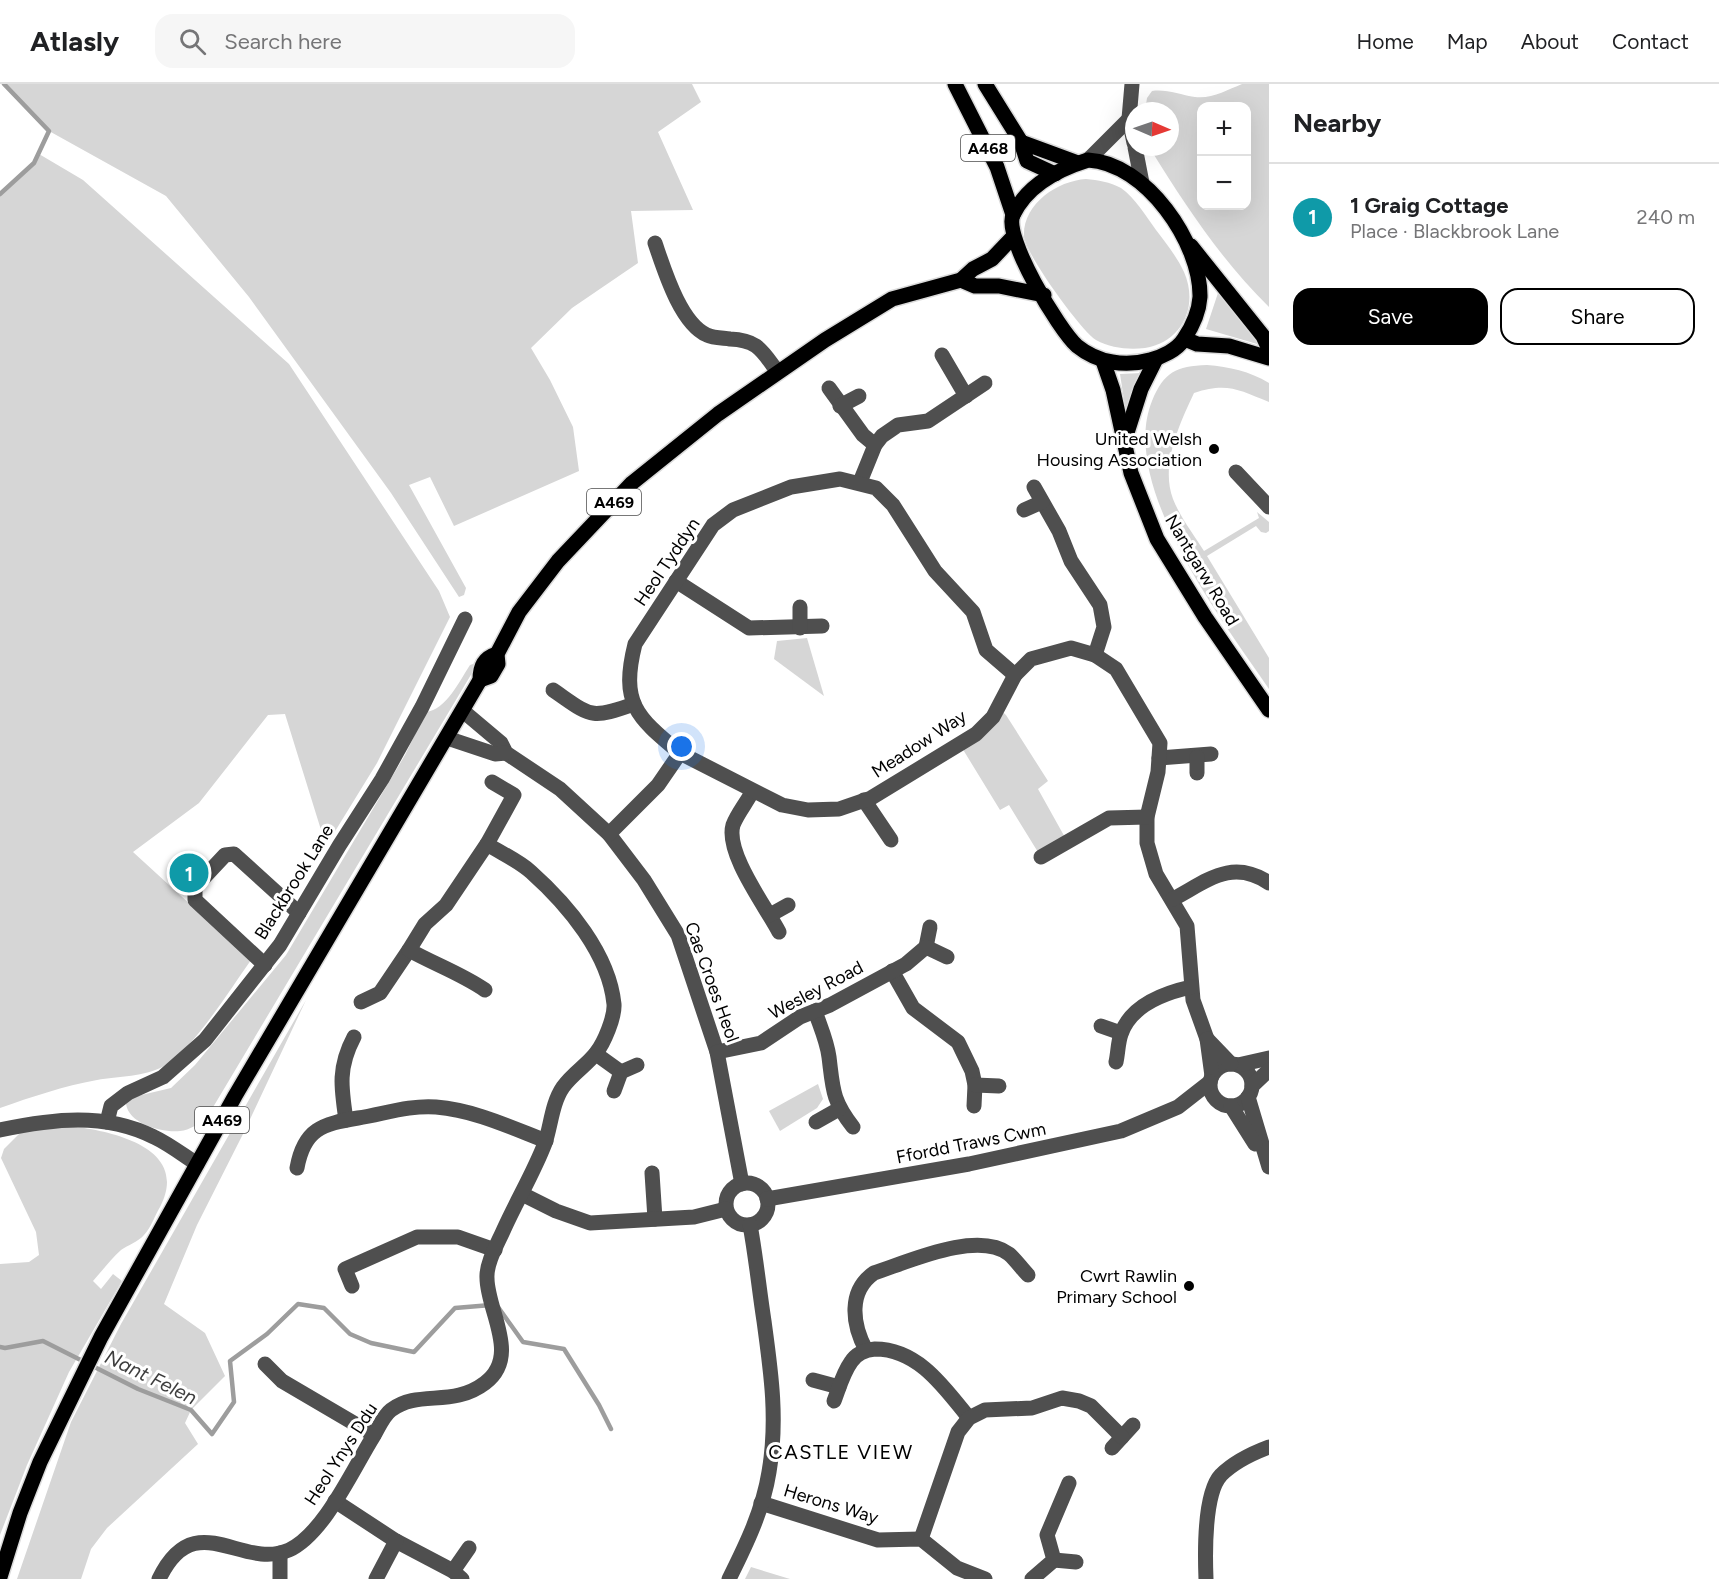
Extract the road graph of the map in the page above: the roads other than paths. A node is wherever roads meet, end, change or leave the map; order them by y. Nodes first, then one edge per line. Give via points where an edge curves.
1 (956, 84) edge
2 (985, 84) edge
3 (1132, 84) edge
4 (1130, 102) edge
5 (1125, 123) edge
6 (1022, 142) junction
7 (1137, 156) edge
8 (1083, 162) junction
9 (1055, 174) junction
10 (1142, 183) junction
11 (1013, 215) junction
12 (1013, 237) junction
13 (1184, 237) junction
14 (655, 243) dead end
15 (961, 279) junction
16 (1044, 295) junction
17 (1185, 339) junction
18 (1269, 349) edge
19 (942, 355) dead end
20 (1269, 358) edge
21 (1156, 359) junction
22 (1103, 361) junction
23 (777, 371) junction
24 (985, 384) dead end
25 (829, 388) dead end
26 (859, 396) dead end
27 (966, 396) junction
28 (840, 406) junction
29 (1125, 439) junction
30 (875, 445) junction
31 (1236, 472) dead end
32 (860, 482) junction
33 (1034, 487) dead end
34 (1042, 502) junction
35 (1269, 507) edge
36 (1024, 510) dead end
37 (676, 581) junction
38 (800, 607) dead end
39 (465, 619) dead end
40 (822, 626) dead end
41 (800, 627) junction
42 (1095, 655) junction
43 (1016, 675) junction
44 (553, 690) dead end
45 (634, 704) junction
46 (1269, 710) edge
47 (463, 711) junction
48 (447, 738) junction
49 (506, 753) junction
50 (680, 753) junction
51 (1159, 758) junction
52 (1202, 761) dead end
53 (492, 782) dead end
54 (752, 792) junction
55 (864, 800) junction
56 (1147, 817) junction
57 (609, 834) junction
58 (891, 840) dead end
59 (487, 844) junction
60 (1041, 857) dead end
61 (1269, 884) edge
62 (1173, 898) junction
63 (788, 905) dead end
64 (299, 913) junction
65 (770, 915) junction
66 (930, 927) dead end
67 (779, 932) dead end
68 (926, 947) junction
69 (409, 950) junction
70 (947, 957) dead end
71 (265, 965) junction
72 (892, 971) junction
73 (1191, 987) junction
74 (485, 990) dead end
75 (361, 1002) dead end
76 (815, 1011) junction
77 (1101, 1026) dead end
78 (1121, 1033) junction
79 (354, 1037) dead end
80 (1207, 1039) junction
81 (717, 1052) junction
82 (596, 1054) junction
83 (1269, 1058) edge
84 (1116, 1062) dead end
85 (1235, 1064) junction
86 (637, 1065) dead end
87 (1269, 1070) edge
88 (621, 1072) junction
89 (1211, 1079) junction
90 (975, 1085) junction
91 (999, 1086) dead end
92 (614, 1091) dead end
93 (1250, 1092) junction
94 (1226, 1104) junction
95 (974, 1106) dead end
96 (1178, 1107) junction
97 (838, 1109) junction
98 (346, 1119) junction
99 (107, 1122) junction
100 (816, 1122) dead end
101 (853, 1127) dead end
102 (4, 1129) edge
103 (546, 1141) junction
104 (0, 1143) edge
105 (197, 1164) junction
106 (1268, 1165) edge
107 (297, 1168) dead end
108 (652, 1173) dead end
109 (742, 1184) junction
110 (522, 1194) junction
111 (767, 1199) junction
112 (726, 1209) junction
113 (655, 1219) junction
114 (750, 1225) junction
115 (495, 1250) junction
116 (1028, 1275) dead end
117 (352, 1286) dead end
118 (866, 1350) junction
119 (265, 1364) dead end
120 (813, 1380) dead end
121 (969, 1418) junction
122 (1133, 1425) dead end
123 (374, 1435) junction
124 (1269, 1447) edge
125 (1069, 1483) dead end
126 (335, 1501) junction
127 (761, 1503) junction
128 (921, 1539) junction
129 (396, 1541) junction
130 (469, 1548) dead end
131 (280, 1553) junction
132 (1054, 1560) junction
133 (1076, 1562) dead end
134 (458, 1575) edge
135 (0, 1577) edge
136 (159, 1579) edge
137 (280, 1579) edge
138 (376, 1579) edge
139 (729, 1579) edge
140 (985, 1579) edge
141 (1032, 1579) edge
142 (1206, 1579) edge

1 - 11 main road, A468 via 997,167
2 - 6 main road, A468
3 - 4 street
5 - 8 street
6 - 8 main road, A468
6 - 9 main road, A468 via 1027,161
7 - 10 street
8 - 9 main road
8 - 10 main road via 1113,164
9 - 11 main road via 1033,188
10 - 13 main road
11 - 12 main road
12 - 15 main road, A469 via 992,259
12 - 16 main road via 1025,266
13 - 17 main road via 1197,272 1200,299
13 - 18 main road via 1226,286
14 - 23 street via 666,275 696,328 708,336 750,341
15 - 16 main road via 975,286 999,286
15 - 23 main road, A469 via 892,299
16 - 22 main road via 1077,345
17 - 20 main road
17 - 21 main road
19 - 27 street
21 - 22 main road via 1134,364
21 - 29 main road, Nantgarw Road via 1141,389
22 - 29 main road, Nantgarw Road
23 - 47 main road, A469 via 632,483 558,561 519,612 497,654 483,663 480,680
24 - 27 street
25 - 28 street
26 - 28 street
27 - 30 street via 928,421 898,425
28 - 30 street
29 - 46 main road, Nantgarw Road via 1141,505 1157,539
30 - 32 street
31 - 35 street
32 - 37 street, Heol Tyddyn via 840,478 791,487 733,510 713,525
32 - 43 street, Heol Tyddyn via 876,488 893,505 935,572 973,612 986,650
33 - 34 street
34 - 36 street
34 - 42 street via 1071,561 1100,605 1104,627
37 - 41 street via 750,628
37 - 45 street, Heol Tyddyn via 635,644 630,666
38 - 41 street
39 - 64 street, Blackbrook Lane via 382,779
40 - 41 street
42 - 43 street, Meadow Way via 1071,648 1048,652 1031,658
42 - 51 street, Meadow Way via 1116,669 1160,743
43 - 55 street, Meadow Way via 993,717 976,734
44 - 45 street via 589,715 604,715
45 - 50 street, Heol Tyddyn via 644,723
47 - 48 main road, A469
47 - 49 street, Cae Croes Heol via 501,743
48 - 49 street, Cae Croes Heol via 495,754
48 - 105 main road, A469
49 - 57 street, Cae Croes Heol via 560,789
50 - 54 street, Meadow Way
50 - 57 street via 658,785
51 - 52 street
51 - 56 street, Meadow Way
53 - 59 street via 514,795
54 - 55 street, Meadow Way via 782,805 808,810 839,809
54 - 65 street via 733,825 732,842
55 - 58 street
56 - 60 street via 1109,818 1064,851
56 - 62 street, Meadow Way via 1147,843 1156,874
57 - 81 street, Cae Croes Heol via 678,935
59 - 69 street via 446,905 425,924
59 - 82 street via 530,870 564,906 596,951 610,982 615,1008
61 - 62 street via 1257,875 1226,871
62 - 73 street, Meadow Way via 1187,926
63 - 65 street
64 - 71 street, Blackbrook Lane
64 - 71 street via 234,854 225,855 195,887 195,900
65 - 67 street
66 - 68 street
68 - 70 street
68 - 72 street, Wesley Road
69 - 74 street
69 - 75 street via 380,993
71 - 99 street, Blackbrook Lane via 205,1040 163,1077 128,1093 111,1106
72 - 76 street, Wesley Road
72 - 90 street via 913,1008 958,1042
73 - 78 street via 1169,992 1143,1006
73 - 80 street, Meadow Way
76 - 81 street, Wesley Road via 761,1043
76 - 97 street via 829,1056 831,1086
77 - 78 street
78 - 84 street
79 - 98 street via 344,1056 342,1096
80 - 85 street, Meadow Way
80 - 89 street, Meadow Way
81 - 109 street, Cae Croes Heol
82 - 88 street
82 - 103 street, Heol Ynys Ddu via 579,1067 561,1090
83 - 85 street
85 - 89 street via 1221,1066
85 - 93 street via 1250,1075
86 - 88 street
87 - 93 street
88 - 92 street
89 - 94 street via 1213,1096
89 - 96 street, Ffordd Traws Cwm
90 - 91 street
90 - 95 street
93 - 94 street via 1239,1105
93 - 106 street
94 - 96 street, Ffordd Traws Cwm
94 - 106 street
96 - 111 street, Ffordd Traws Cwm via 1121,1131 1062,1145
97 - 100 street
97 - 101 street
98 - 103 street via 436,1107 485,1117
98 - 107 street via 316,1130 305,1142
99 - 102 street via 76,1118
99 - 105 street via 153,1136
102 - 104 street
103 - 110 street, Heol Ynys Ddu
105 - 135 main road, A469 via 62,1412 20,1513
108 - 113 street
109 - 111 street via 760,1188
109 - 112 street via 727,1196
110 - 113 street via 590,1223
110 - 115 street, Heol Ynys Ddu
111 - 114 street via 763,1218
112 - 113 street via 694,1217
112 - 114 street via 733,1221
114 - 127 street via 773,1377 772,1442
115 - 117 street via 458,1238 417,1237 345,1269
115 - 123 street, Heol Ynys Ddu via 486,1276 502,1347 493,1375 469,1393 451,1399 401,1405 389,1412
116 - 118 street via 1009,1254 979,1244 874,1273 863,1280 855,1296 858,1336
118 - 120 street via 851,1360 837,1394
118 - 121 street via 888,1349 911,1357
119 - 123 street via 282,1380
121 - 122 street via 985,1410 1032,1408 1062,1398 1091,1406 1117,1442
121 - 128 street via 958,1432
123 - 126 street, Heol Ynys Ddu
124 - 142 street via 1249,1455 1221,1475 1213,1488
125 - 132 street via 1047,1534
126 - 129 street
126 - 131 street, Heol Ynys Ddu via 313,1532
127 - 128 street, Herons Way via 878,1540
127 - 139 street
128 - 140 street via 957,1568
129 - 134 street
129 - 138 street
130 - 134 street
131 - 136 street via 257,1554 217,1542 202,1542 175,1554
131 - 137 street
132 - 133 street
132 - 141 street

